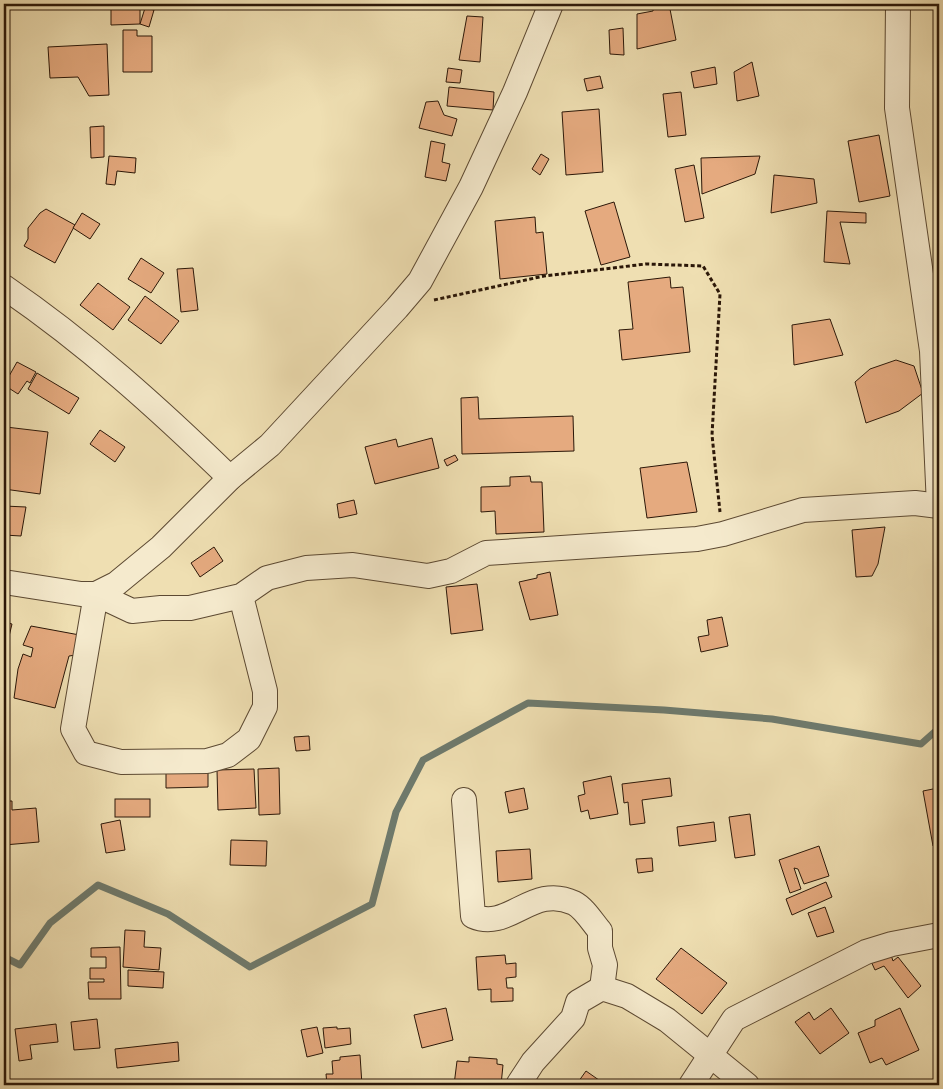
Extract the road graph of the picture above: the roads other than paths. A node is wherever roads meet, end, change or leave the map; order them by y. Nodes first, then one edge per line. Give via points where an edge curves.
1 (551, 4) edge
2 (898, 4) edge
3 (4, 287) edge
4 (936, 351) edge
5 (230, 478) junction
6 (939, 506) edge
7 (4, 582) edge
8 (96, 594) junction
9 (241, 596) junction
10 (464, 800) dead end
11 (939, 935) edge
12 (602, 988) junction
13 (710, 1057) junction
14 (518, 1085) edge
15 (690, 1085) edge
16 (747, 1085) edge

1 - 5 street via 471,187 420,281 270,445
2 - 4 street via 897,108
3 - 5 street via 40,311 152,402
4 - 6 street
5 - 8 street via 161,547 116,584
6 - 9 street via 915,503 803,510 723,534 675,541 486,553 451,572 428,576 353,565 306,568 267,578
7 - 8 street
8 - 9 street via 132,611 190,608
8 - 9 street via 73,729 86,753 120,762 207,761 228,755 248,739 264,707 265,691
10 - 12 street via 473,916 485,921 500,920 517,908 547,897 575,903 600,931 605,965
11 - 13 street via 866,952 742,1014 734,1019
12 - 13 street via 627,996 667,1020
12 - 14 street via 578,1002 573,1018 533,1062
13 - 15 street
13 - 16 street

